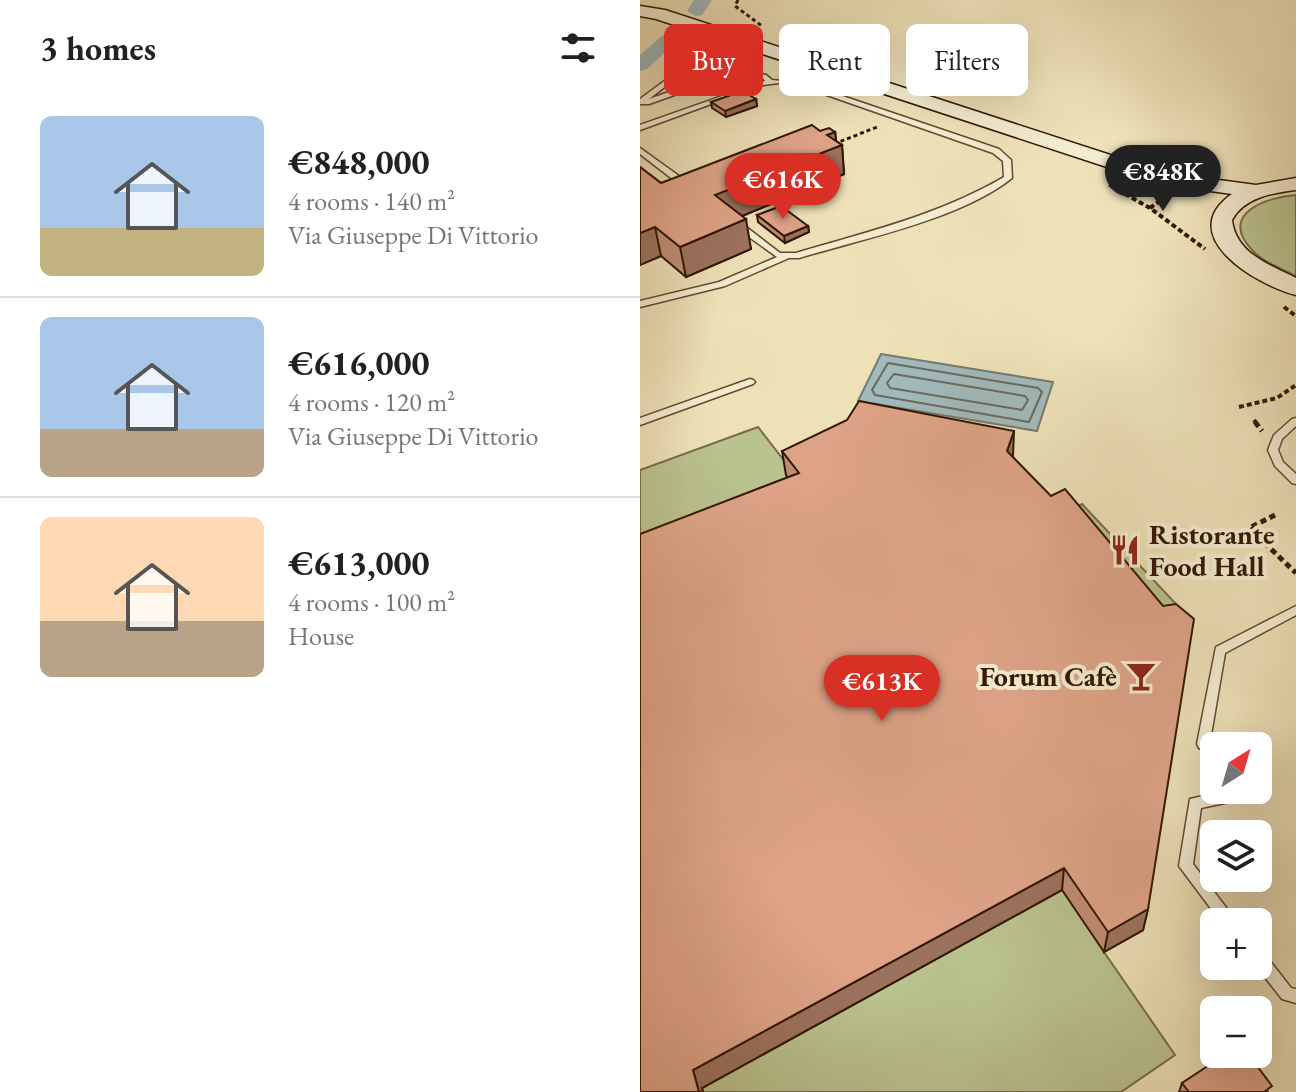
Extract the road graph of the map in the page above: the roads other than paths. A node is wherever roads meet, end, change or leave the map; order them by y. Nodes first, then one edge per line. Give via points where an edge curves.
1 (641, 0) edge
2 (650, 13) edge
3 (763, 76) edge
4 (771, 82) junction
5 (664, 84) edge
6 (664, 95) edge
7 (640, 103) edge
8 (640, 128) edge
9 (640, 150) edge
10 (1126, 167) junction
11 (1296, 184) edge
12 (1254, 191) junction
13 (699, 196) edge
14 (1208, 213) junction
15 (731, 220) edge
16 (787, 256) junction
17 (1296, 288) edge
18 (640, 304) edge
19 (750, 382) dead end
20 (1296, 421) edge
21 (640, 422) edge
22 (1296, 480) edge
23 (1296, 610) edge
24 (1205, 732) edge
25 (1200, 802) edge
26 (1219, 908) edge
27 (1272, 975) edge
28 (1296, 996) edge

1 - 2 main road
2 - 10 main road
3 - 4 lane
4 - 8 lane
4 - 16 lane via 802,84 996,151 1007,160 1008,178 985,193 934,214
5 - 7 lane
6 - 7 lane
9 - 13 lane
10 - 12 main road
10 - 14 main road
11 - 12 main road
12 - 14 main road
14 - 17 main road via 1243,258
15 - 16 lane via 778,255
16 - 18 lane via 722,284
19 - 21 lane
20 - 22 lane via 1278,437 1273,450
23 - 24 lane via 1220,650
25 - 26 lane via 1195,803 1186,866
27 - 28 lane via 1287,994

